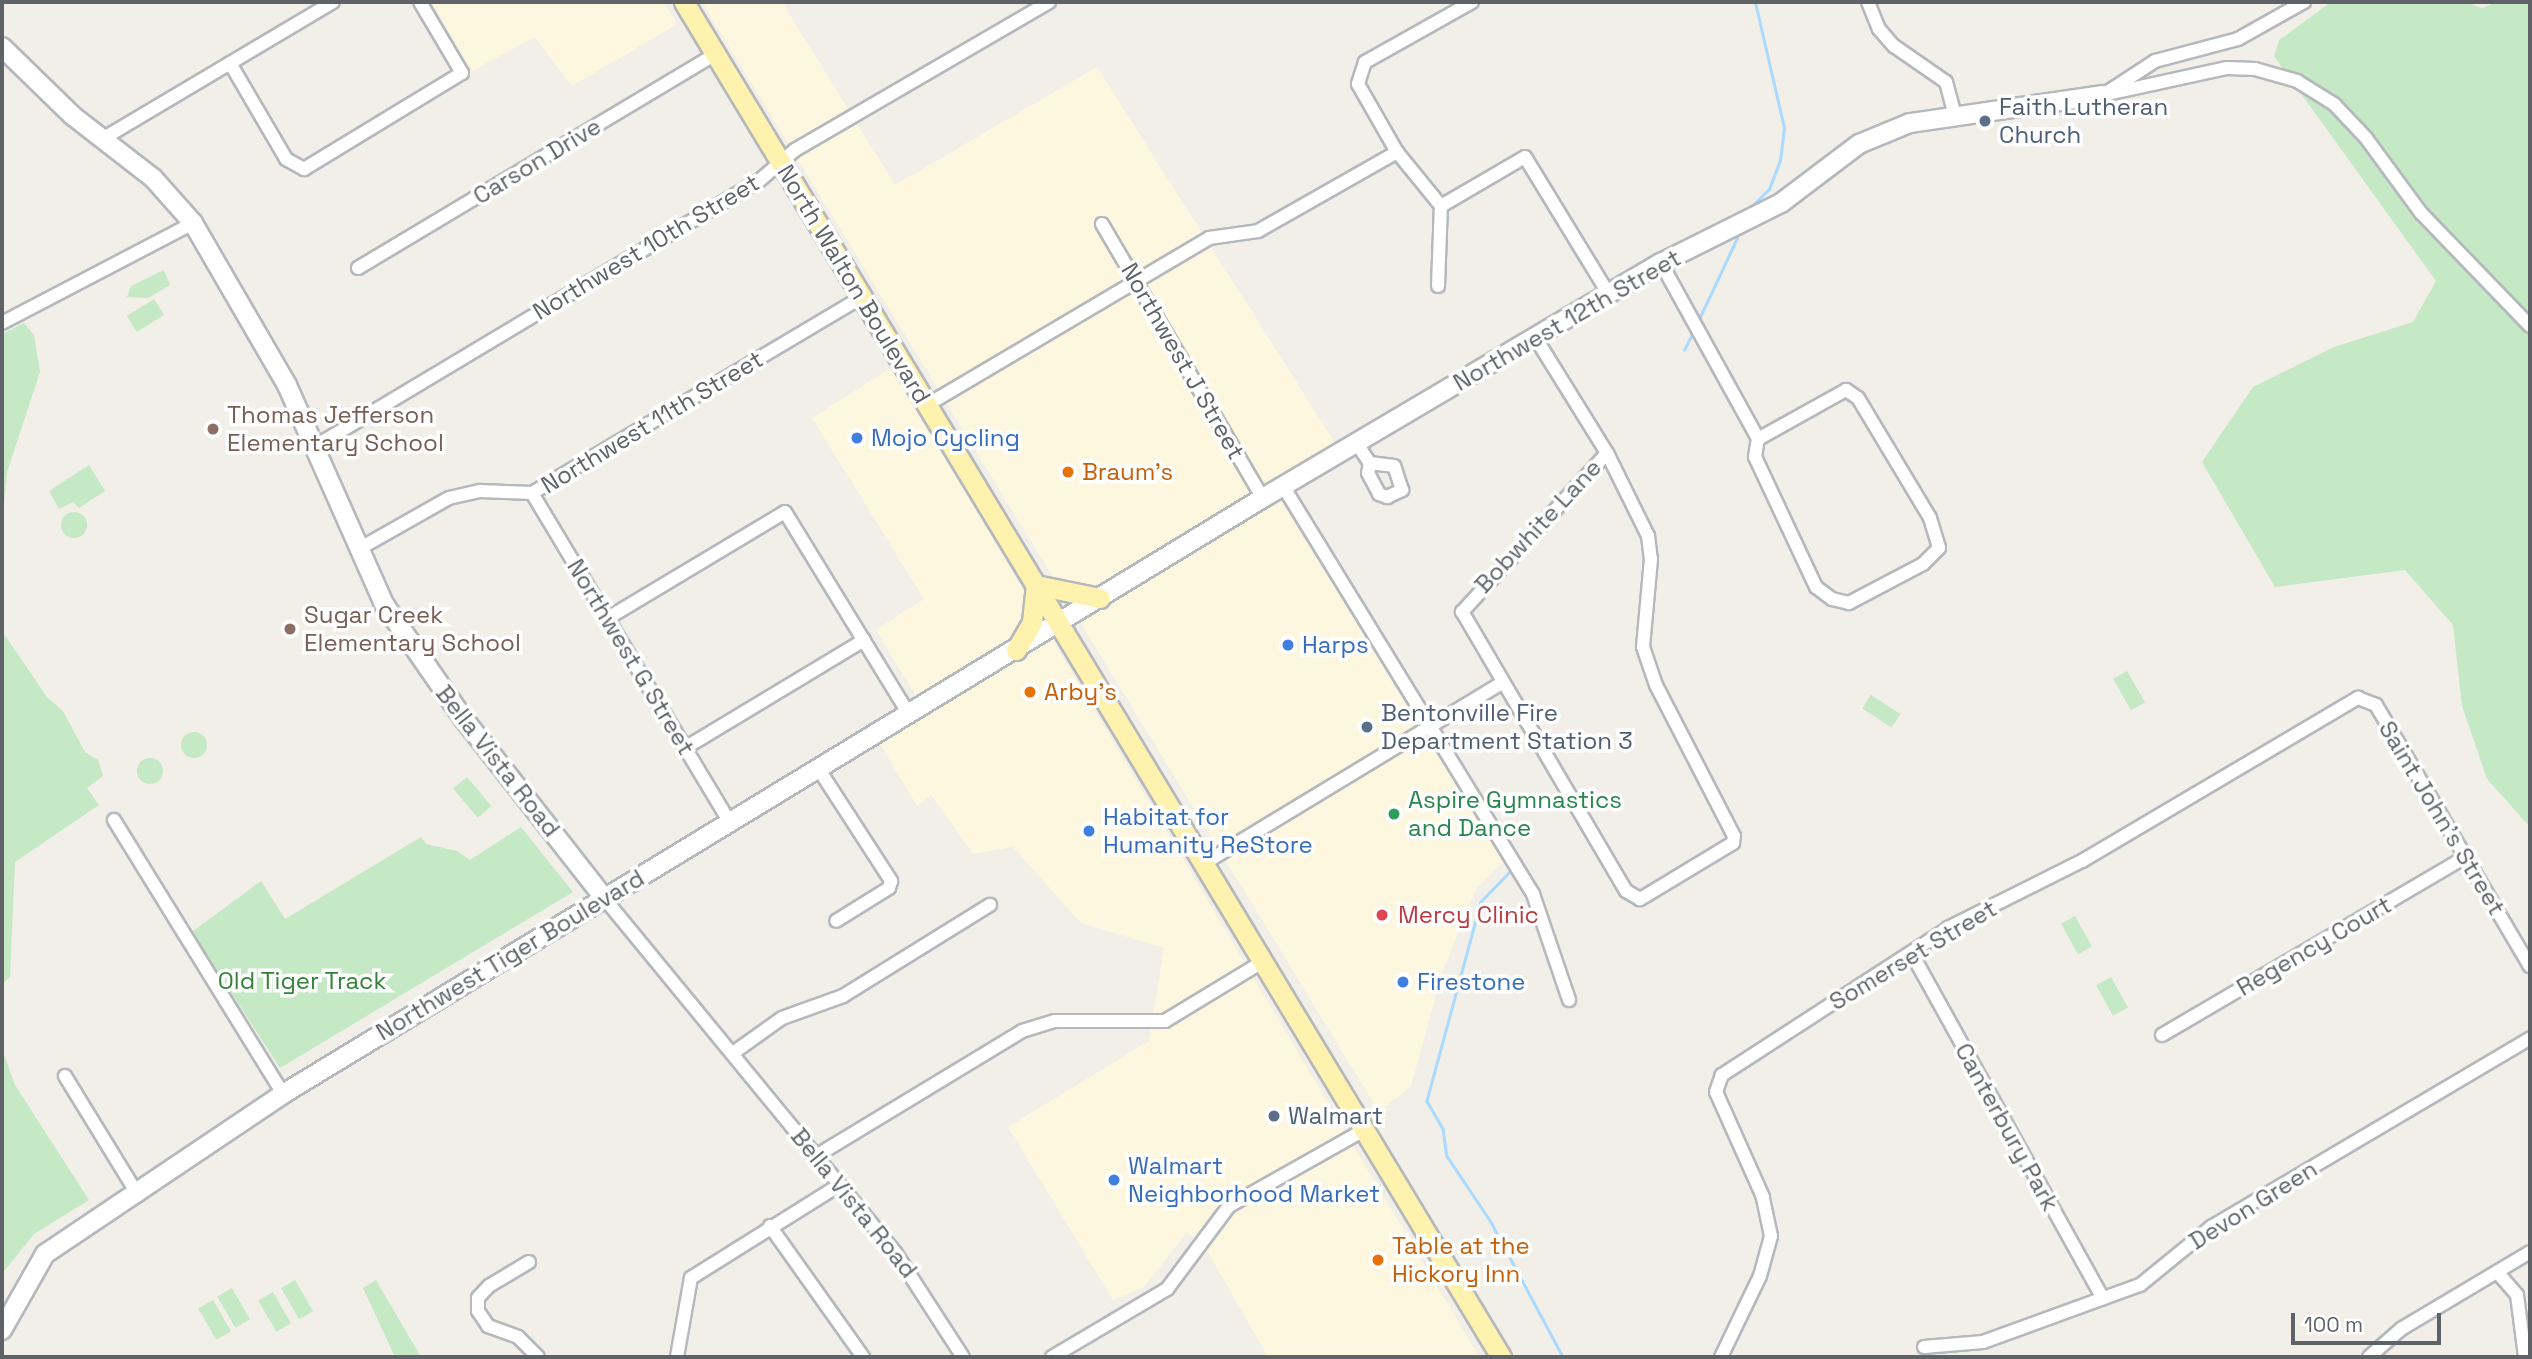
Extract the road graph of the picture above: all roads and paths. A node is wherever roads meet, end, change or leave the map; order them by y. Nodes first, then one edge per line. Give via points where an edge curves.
1 (333, 2) edge
2 (420, 2) edge
3 (684, 2) edge
4 (1049, 2) edge
5 (1472, 2) edge
6 (1868, 2) edge
7 (2304, 2) edge
8 (2, 47) edge
9 (715, 54) junction
10 (230, 63) junction
11 (2103, 95) junction
12 (1955, 115) junction
13 (104, 138) junction
14 (1397, 152) junction
15 (781, 163) junction
16 (1441, 206) junction
17 (193, 223) junction
18 (1102, 224) dead end
19 (1661, 263) junction
20 (358, 268) dead end
21 (1135, 279) junction
22 (1438, 286) dead end
23 (1608, 293) junction
24 (862, 297) junction
25 (2, 323) edge
26 (2530, 326) edge
27 (1535, 337) junction
28 (927, 405) junction
29 (1758, 439) junction
30 (1357, 444) junction
31 (314, 447) junction
32 (1607, 453) junction
33 (1370, 463) dead end
34 (1283, 486) junction
35 (532, 493) junction
36 (1263, 498) junction
37 (357, 550) junction
38 (1036, 585) junction
39 (1100, 598) junction
40 (608, 618) junction
41 (1060, 624) junction
42 (864, 640) junction
43 (1016, 650) junction
44 (1502, 683) junction
45 (2376, 705) joint
46 (908, 713) junction
47 (1434, 725) junction
48 (685, 748) junction
49 (817, 768) junction
50 (114, 820) dead end
51 (729, 821) junction
52 (2465, 857) junction
53 (1203, 864) junction
54 (604, 898) junction
55 (990, 905) dead end
56 (836, 921) dead end
57 (1912, 954) junction
58 (1262, 962) junction
59 (2530, 966) edge
60 (1569, 1000) dead end
61 (2162, 1035) dead end
62 (2530, 1038) edge
63 (733, 1053) junction
64 (65, 1076) dead end
65 (282, 1094) junction
66 (1364, 1130) junction
67 (816, 1156) junction
68 (839, 1185) junction
69 (138, 1195) junction
70 (770, 1226) junction
71 (2530, 1252) edge
72 (529, 1262) dead end
73 (2498, 1273) junction
74 (2102, 1299) junction
75 (2, 1330) edge
76 (1924, 1347) dead end
77 (538, 1357) edge
78 (677, 1357) edge
79 (863, 1357) edge
80 (963, 1357) edge
81 (1052, 1357) edge
82 (1501, 1357) edge
83 (1721, 1357) edge
84 (2369, 1357) edge
85 (2525, 1357) edge

1 - 10 street
2 - 10 street via 462,73 304,169 286,159
3 - 9 main road, North Walton Boulevard
4 - 15 street, Northwest 10th Street
5 - 14 street via 1365,62 1358,84
6 - 12 street via 1879,29 1895,46 1946,82
7 - 11 street via 2238,38 2155,61
8 - 13 street, Bella Vista Road
9 - 15 main road, North Walton Boulevard
9 - 20 street, Carson Drive
10 - 13 street
11 - 12 street, Northwest 12th Street
11 - 26 street via 2227,68 2255,69 2297,81 2334,104 2367,138 2421,213
12 - 19 street, Northwest 12th Street via 1882,132 1769,211
13 - 17 street, Bella Vista Road via 153,178
14 - 16 street
14 - 21 street via 1279,221 1258,231 1209,238
15 - 24 main road, North Walton Boulevard
15 - 31 street, Northwest 10th Street
16 - 22 street
16 - 23 street via 1525,157
17 - 25 street
17 - 31 street, Bella Vista Road via 287,385
18 - 21 street, Northwest J Street
19 - 23 street, Northwest 12th Street
19 - 29 street
21 - 28 street
21 - 36 street, Northwest J Street
23 - 27 street, Northwest 12th Street
24 - 28 main road, North Walton Boulevard
24 - 35 street, Northwest 11th Street
27 - 30 street, Northwest 12th Street
27 - 32 street
28 - 38 main road, North Walton Boulevard
29 - 29 street via 1755,457 1771,498 1816,587 1832,599 1849,603 1923,564 1939,548 1930,518 1858,398 1846,390
30 - 33 street
30 - 34 street, Northwest 12th Street
31 - 37 street, Bella Vista Road
32 - 44 street, Bobwhite Lane via 1462,612
32 - 44 street via 1648,536 1651,559 1643,647 1733,843 1640,899 1626,891
34 - 36 street, Northwest 12th Street
34 - 47 street
35 - 37 street, Northwest 11th Street via 480,491 449,498
35 - 40 street, Northwest G Street
36 - 39 street, Northwest 12th Street
37 - 54 street, Bella Vista Road via 407,640
38 - 39 main road
38 - 41 main road, North Walton Boulevard
38 - 43 main road via 1032,622
39 - 41 street, Northwest 12th Street
40 - 42 street via 785,512
40 - 48 street, Northwest G Street
41 - 43 street, Northwest Tiger Boulevard
41 - 53 main road, North Walton Boulevard
42 - 46 street
42 - 48 street
43 - 46 street, Northwest Tiger Boulevard
44 - 47 street
45 - 52 street, Saint John's Street
45 - 57 street, Somerset Street via 2358,698 2082,861 1948,928
46 - 49 street, Northwest Tiger Boulevard
47 - 53 street
47 - 60 street via 1533,894
48 - 51 street, Northwest G Street
49 - 51 street, Northwest Tiger Boulevard
49 - 56 street via 891,881 889,888
50 - 65 street
51 - 54 street, Northwest Tiger Boulevard
52 - 59 street, Saint John's Street
52 - 61 street, Regency Court
53 - 58 main road, North Walton Boulevard
54 - 63 street, Bella Vista Road
54 - 65 street, Northwest Tiger Boulevard
55 - 63 street via 843,996 782,1018
57 - 74 street, Canterbury Park
57 - 83 street, Somerset Street via 1717,1080 1716,1092 1771,1225 1769,1253
58 - 66 main road, North Walton Boulevard
58 - 67 street via 1165,1021 1055,1021 1022,1031
62 - 74 street, Devon Green via 2211,1227 2140,1285
63 - 67 street, Bella Vista Road
64 - 69 street
65 - 69 street, Northwest Tiger Boulevard
66 - 81 street via 1229,1206 1167,1289
66 - 82 main road, North Walton Boulevard
67 - 68 street, Bella Vista Road
68 - 70 street
68 - 80 street, Bella Vista Road via 934,1305
69 - 75 street, Northwest Tiger Boulevard via 45,1254
70 - 78 street via 691,1278
70 - 79 street
71 - 73 street
72 - 77 street via 489,1286 478,1298 478,1311 488,1326 518,1337
73 - 84 street via 2401,1329
73 - 85 street via 2517,1296
74 - 76 street, Devon Green via 1983,1342

